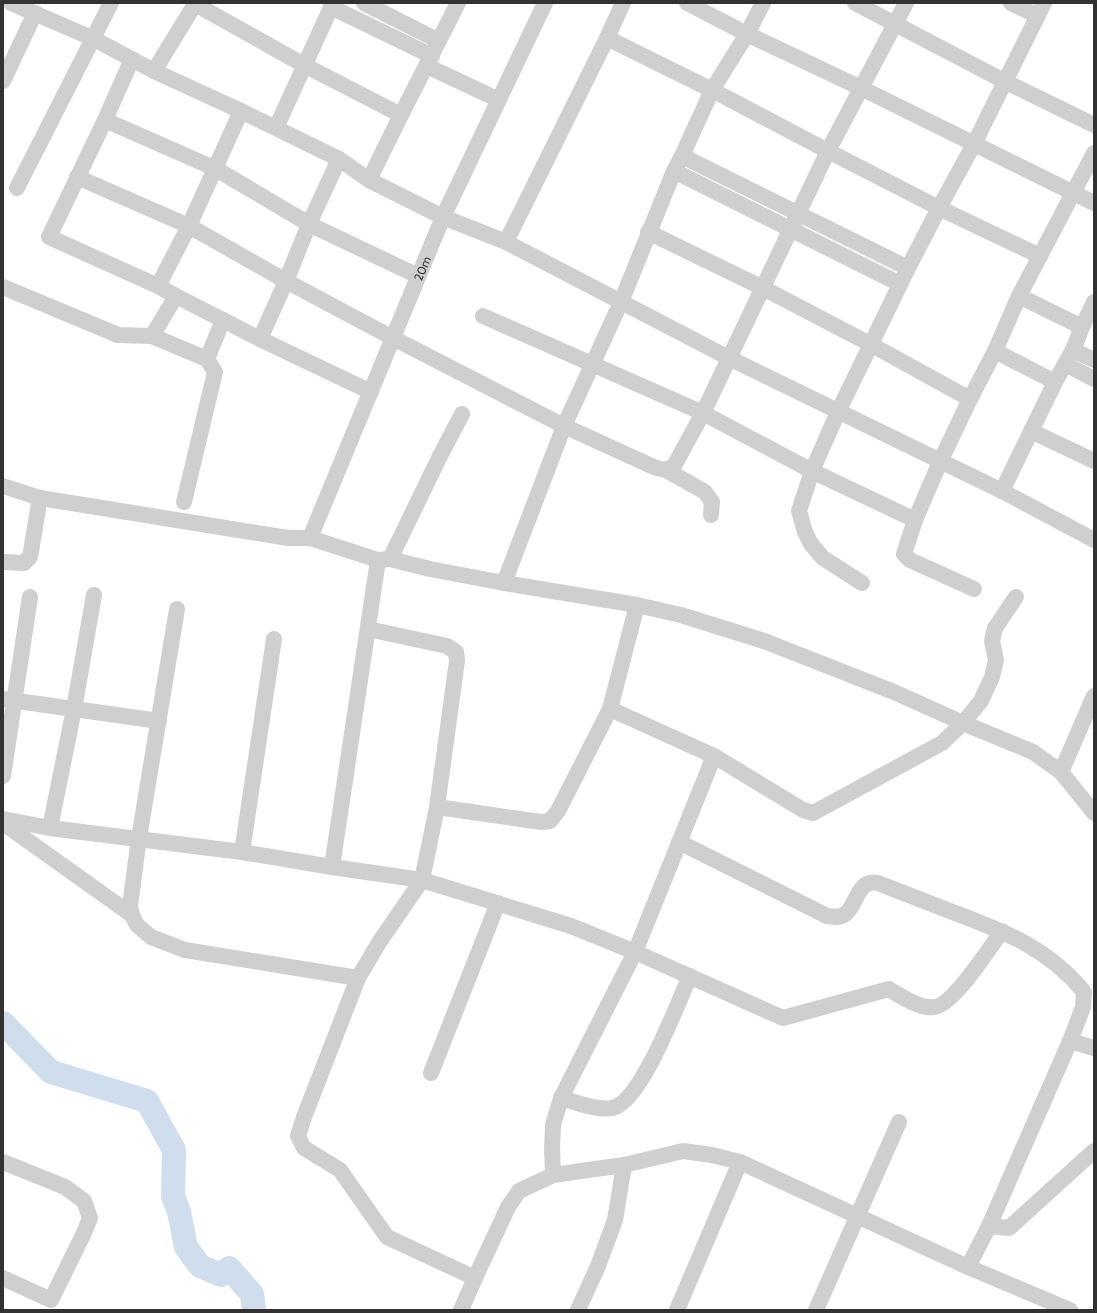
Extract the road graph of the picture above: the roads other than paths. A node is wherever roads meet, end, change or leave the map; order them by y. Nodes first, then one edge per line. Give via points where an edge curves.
1 (11, 3) edge
2 (111, 3) edge
3 (196, 3) edge
4 (364, 3) edge
5 (458, 3) edge
6 (545, 3) edge
7 (623, 3) edge
8 (687, 3) edge
9 (763, 3) edge
10 (855, 3) edge
11 (906, 3) edge
12 (1011, 3) edge
13 (332, 5) edge
14 (1041, 10) edge
15 (35, 13) junction
16 (895, 24) junction
17 (746, 34) junction
18 (607, 38) junction
19 (94, 39) junction
20 (439, 41) junction
21 (132, 59) junction
22 (429, 60) junction
23 (304, 65) junction
24 (154, 71) junction
25 (3, 81) edge
26 (1006, 82) junction
27 (861, 88) junction
28 (712, 90) junction
29 (499, 100) junction
30 (241, 110) junction
31 (401, 115) junction
32 (105, 120) junction
33 (1094, 125) edge
34 (276, 128) junction
35 (974, 144) junction
36 (828, 151) junction
37 (1094, 153) edge
38 (682, 156) junction
39 (339, 159) junction
40 (216, 169) junction
41 (674, 172) junction
42 (77, 177) junction
43 (368, 180) junction
44 (17, 188) dead end
45 (1073, 193) junction
46 (1094, 203) edge
47 (939, 208) junction
48 (798, 214) junction
49 (443, 217) junction
50 (309, 224) junction
51 (189, 226) junction
52 (791, 230) junction
53 (648, 232) junction
54 (506, 242) junction
55 (1040, 256) junction
56 (908, 268) junction
57 (418, 276) junction
58 (286, 281) junction
59 (900, 284) junction
60 (158, 286) junction
61 (3, 287) edge
62 (763, 288) junction
63 (176, 296) junction
64 (1019, 296) junction
65 (621, 302) junction
66 (1094, 302) edge
67 (483, 316) dead end
68 (223, 320) junction
69 (1082, 327) junction
70 (152, 336) junction
71 (393, 338) junction
72 (260, 339) junction
73 (872, 345) junction
74 (1072, 350) junction
75 (995, 351) junction
76 (729, 358) junction
77 (207, 359) junction
78 (1094, 360) edge
79 (594, 364) junction
80 (1065, 364) junction
81 (1094, 379) edge
82 (1055, 382) junction
83 (371, 392) junction
84 (970, 399) junction
85 (838, 412) junction
86 (703, 413) junction
87 (462, 414) dead end
88 (564, 426) junction
89 (1031, 431) junction
90 (1094, 461) edge
91 (940, 462) junction
92 (666, 470) junction
93 (812, 471) junction
94 (3, 486) edge
95 (1002, 491) junction
96 (40, 498) junction
97 (184, 502) dead end
98 (711, 515) dead end
99 (914, 520) junction
100 (310, 538) junction
101 (1094, 540) edge
102 (384, 560) junction
103 (3, 562) edge
104 (504, 583) junction
105 (862, 583) dead end
106 (974, 589) dead end
107 (94, 595) dead end
108 (30, 596) dead end
109 (1016, 598) dead end
110 (637, 605) junction
111 (177, 609) dead end
112 (368, 630) junction
113 (274, 639) dead end
114 (1094, 696) edge
115 (9, 700) edge
116 (74, 709) junction
117 (610, 709) junction
118 (159, 721) junction
119 (963, 723) junction
120 (714, 756) junction
121 (1061, 772) junction
122 (3, 776) edge
123 (437, 807) junction
124 (1094, 813) edge
125 (3, 819) edge
126 (3, 822) edge
127 (50, 828) junction
128 (139, 838) junction
129 (679, 842) junction
130 (242, 852) junction
131 (332, 867) junction
132 (422, 880) junction
133 (498, 902) junction
134 (132, 915) junction
135 (1002, 931) junction
136 (635, 952) junction
137 (690, 976) junction
138 (358, 978) junction
139 (1070, 1041) junction
140 (1094, 1048) edge
141 (431, 1073) dead end
142 (561, 1098) junction
143 (899, 1122) dead end
144 (1094, 1151) edge
145 (3, 1162) edge
146 (740, 1162) junction
147 (624, 1165) junction
148 (553, 1175) junction
149 (858, 1216) junction
150 (989, 1226) junction
151 (968, 1267) junction
152 (3, 1278) edge
153 (475, 1278) junction
154 (461, 1310) edge
155 (578, 1310) edge
156 (677, 1310) edge
157 (816, 1310) edge
158 (1070, 1310) edge

1 - 15 street
2 - 19 street
3 - 23 street
3 - 24 street
4 - 20 street
5 - 20 street
6 - 29 street, 20m
7 - 18 street
8 - 17 street
9 - 17 street
10 - 16 street
11 - 16 street
12 - 14 street
13 - 22 street
13 - 23 street
14 - 26 street
15 - 19 street
15 - 25 street
16 - 26 street
16 - 27 street
17 - 27 street
17 - 28 street
18 - 28 street
18 - 54 street
19 - 21 street
19 - 44 street
20 - 22 street
21 - 24 street
21 - 32 street
22 - 29 street
22 - 31 street
23 - 31 street
23 - 34 street
24 - 30 street
26 - 33 street
26 - 35 street
27 - 35 street
27 - 36 street
28 - 36 street
28 - 38 street
29 - 49 street, 20m
30 - 34 street
30 - 40 street
31 - 43 street
32 - 40 street
32 - 42 street
34 - 39 street
35 - 45 street
35 - 47 street
36 - 47 street
36 - 48 street
37 - 45 street
38 - 41 street
38 - 48 street
39 - 43 street
39 - 50 street
40 - 50 street
40 - 51 street
41 - 52 street
41 - 53 street
42 - 51 street
42 - 60 street via 49,237
43 - 49 street
45 - 46 street
45 - 55 street
47 - 55 street
47 - 56 street
48 - 52 street
48 - 56 street
49 - 54 street
49 - 57 street, 20m
50 - 57 street
50 - 58 street
51 - 58 street
51 - 60 street
52 - 59 street
52 - 62 street
53 - 62 street
53 - 65 street
54 - 65 street
55 - 64 street
56 - 59 street
57 - 71 street, 20m
58 - 71 street
58 - 72 street
59 - 73 street
60 - 63 street
61 - 70 street via 118,335
62 - 73 street
62 - 76 street
63 - 68 street
63 - 70 street
64 - 69 street
64 - 75 street
65 - 76 street
65 - 79 street
66 - 69 street
67 - 79 street
68 - 72 street
68 - 77 street
69 - 74 street
70 - 77 street
71 - 83 street, 20m
71 - 88 street
72 - 83 street
73 - 84 street
73 - 85 street
74 - 78 street
74 - 80 street
75 - 82 street
75 - 84 street
76 - 85 street
76 - 86 street
77 - 97 street via 215,372
79 - 86 street
79 - 88 street
80 - 81 street
80 - 82 street
82 - 89 street
83 - 100 street, 20m
84 - 91 street
85 - 91 street
85 - 93 street
86 - 92 street via 674,466
86 - 93 street
87 - 102 street
88 - 92 street via 656,468
88 - 104 street
89 - 90 street
89 - 95 street
91 - 95 street
91 - 99 street
92 - 98 street via 704,492 712,502
93 - 99 street
93 - 105 street via 799,511 805,532 823,558
94 - 96 street
95 - 101 street
96 - 100 street via 288,538
96 - 103 street via 30,557 24,563
99 - 106 street via 904,554 910,560
100 - 102 street
102 - 104 street
102 - 112 street
104 - 110 street
107 - 116 street
108 - 115 street
109 - 119 street via 995,628 992,641 996,660 992,678 981,701
110 - 117 street
110 - 119 street via 681,615 764,641 894,692
111 - 118 street
112 - 123 street via 447,646 456,652 457,661
112 - 131 street
113 - 130 street
114 - 121 street
115 - 116 street
115 - 122 street
116 - 118 street
116 - 127 street
117 - 120 street
117 - 123 street via 550,821 541,822
118 - 128 street
119 - 120 street via 942,743 813,813 803,810
119 - 121 street via 1033,752
120 - 129 street
121 - 124 street
123 - 132 street
125 - 127 street
126 - 134 street
127 - 128 street
128 - 130 street
128 - 134 street via 130,906
129 - 135 street via 827,916 847,914 864,885 871,882
129 - 136 street
130 - 131 street
131 - 132 street
132 - 133 street
132 - 138 street
133 - 136 street via 571,926
133 - 141 street
134 - 138 street via 137,925 152,937 185,950
135 - 137 street via 960,989 934,1008 902,997 889,989 783,1018
135 - 139 street via 1054,962 1084,992 1083,1007
136 - 137 street
136 - 142 street
137 - 142 street via 649,1067 633,1092 621,1104 612,1108 599,1108
138 - 153 street via 298,1136 304,1148 340,1170 387,1237
139 - 140 street
139 - 150 street
142 - 148 street via 553,1125
143 - 149 street
144 - 150 street via 1009,1228
145 - 152 street via 64,1187 84,1201 90,1218 51,1300
146 - 147 street via 683,1151
146 - 149 street
146 - 156 street
147 - 148 street
147 - 155 street via 615,1220
148 - 153 street via 519,1192 508,1207
149 - 151 street
149 - 157 street
150 - 151 street
151 - 158 street
153 - 154 street

